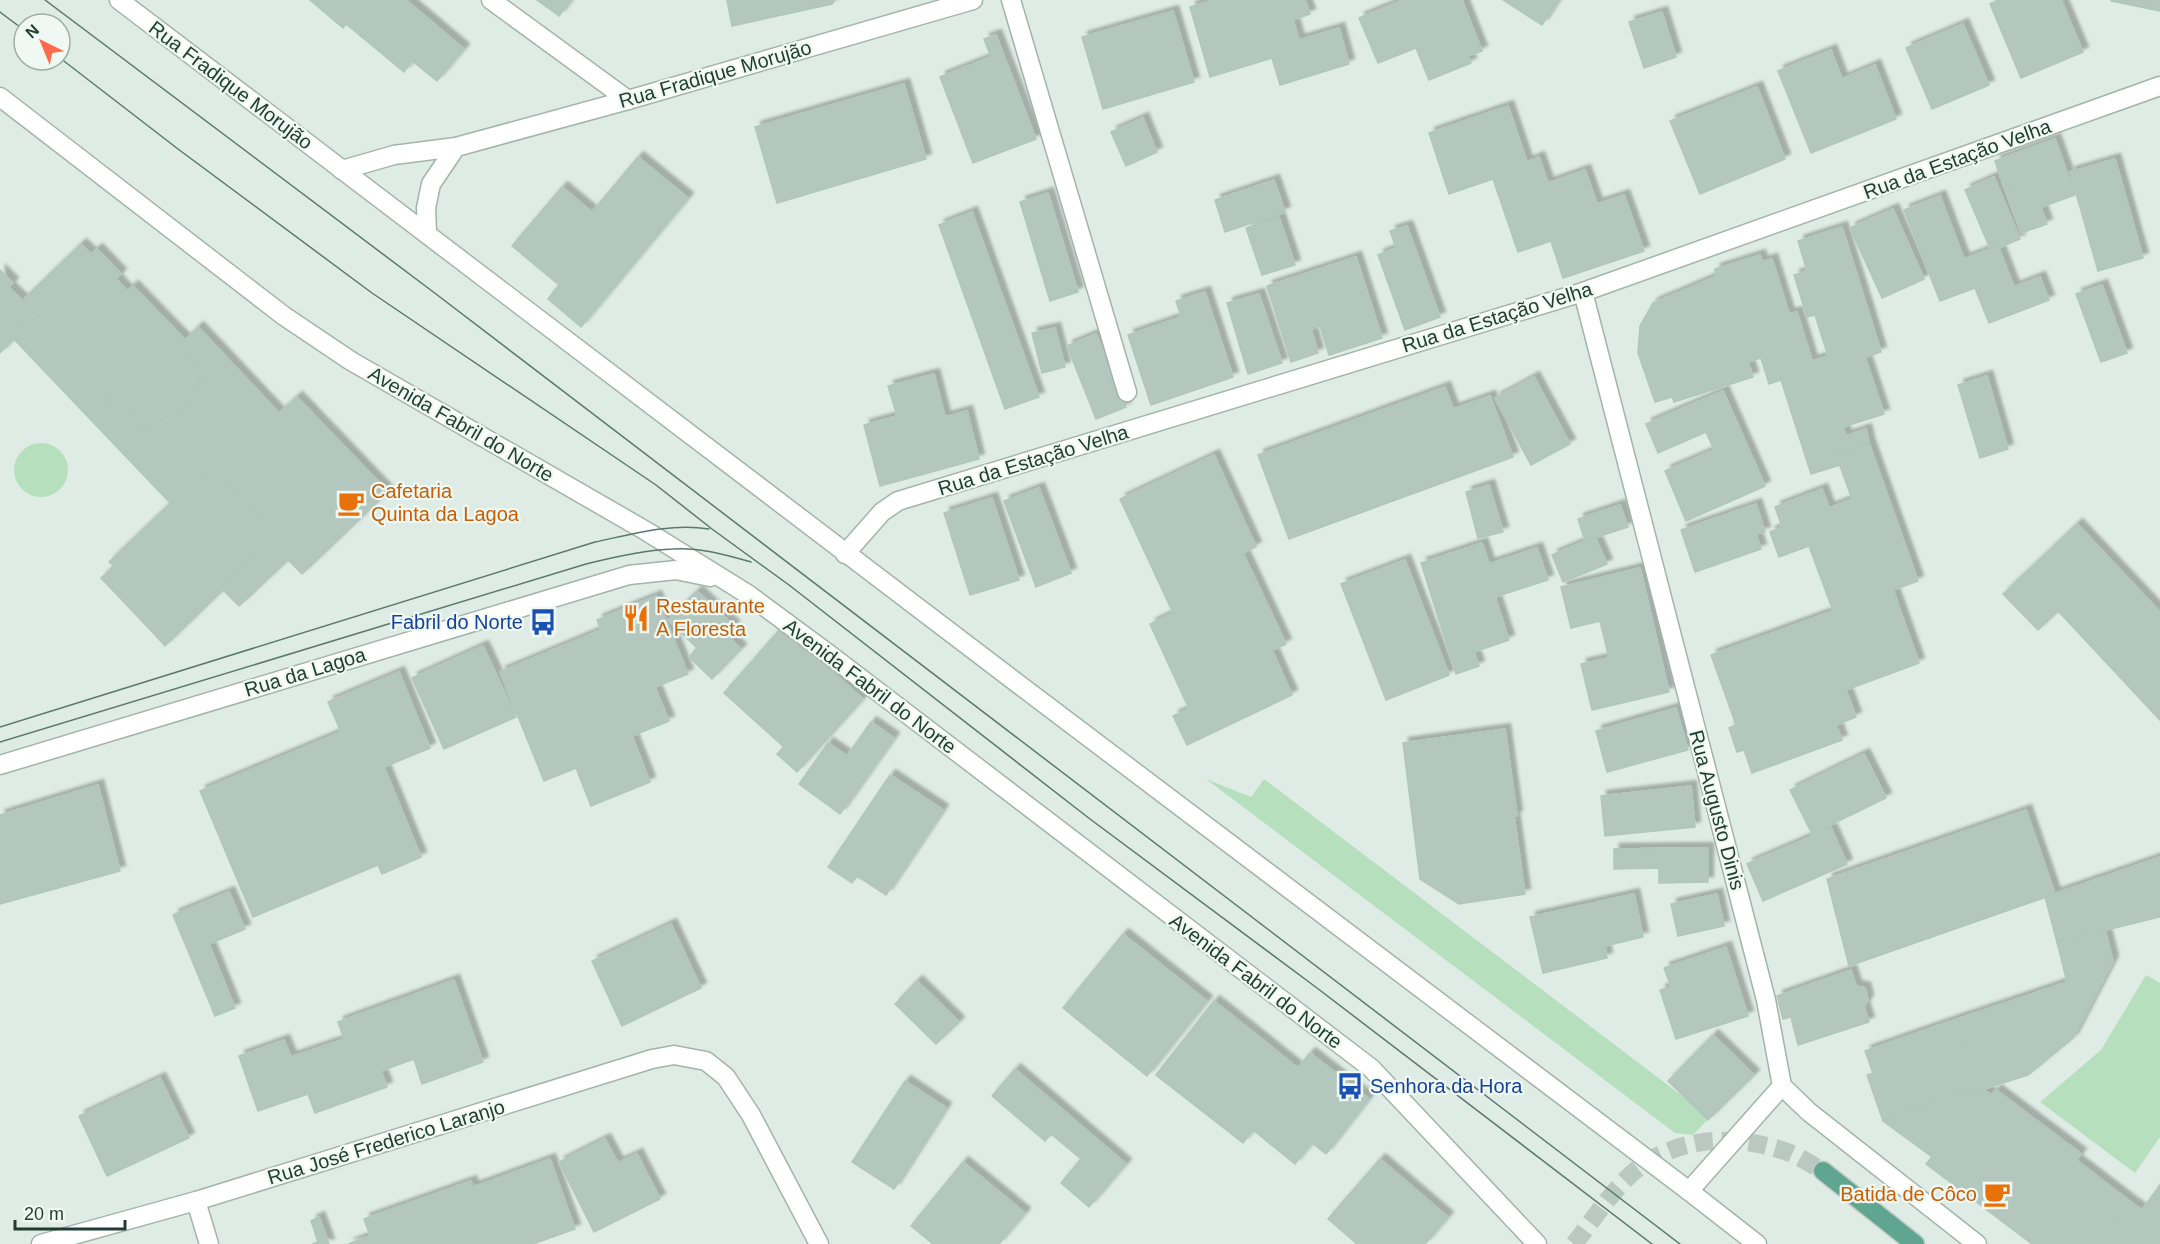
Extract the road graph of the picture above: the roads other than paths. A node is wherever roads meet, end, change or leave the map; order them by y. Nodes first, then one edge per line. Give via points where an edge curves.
1 (119, 0) edge
2 (490, 0) edge
3 (973, 0) edge
4 (1011, 0) edge
5 (2160, 86) edge
6 (0, 97) edge
7 (628, 100) junction
8 (456, 147) junction
9 (342, 170) junction
10 (427, 232) junction
11 (1583, 292) junction
12 (1126, 392) dead end
13 (845, 554) junction
14 (749, 596) junction
15 (0, 765) edge
16 (1782, 1086) junction
17 (1823, 1171) tunnel mouth
18 (1689, 1191) junction
19 (196, 1201) junction
20 (42, 1244) edge
21 (208, 1244) edge
22 (819, 1244) edge
23 (1537, 1244) edge
24 (1757, 1244) edge
25 (1915, 1244) edge
26 (1977, 1244) edge

1 - 9 street, Rua Fradique Morujão
2 - 7 street
3 - 7 street, Rua Fradique Morujão
4 - 12 street
5 - 11 street, Rua da Estação Velha
6 - 14 street, Avenida Fabril do Norte via 284,316 344,356 646,531
7 - 8 street, Rua Fradique Morujão
8 - 9 street, Rua Fradique Morujão via 394,155
8 - 10 street via 431,184
9 - 10 street, Rua Fradique Morujão
10 - 13 street
11 - 13 street, Rua da Estação Velha via 898,501 882,512
11 - 16 street, Rua Augusto Dinis via 1766,1000
13 - 18 street
14 - 15 street, Rua da Lagoa via 695,573 676,570 629,574
14 - 23 street, Avenida Fabril do Norte via 1371,1068
16 - 18 street
16 - 26 street via 1809,1112
17 - 25 main road
18 - 24 street
19 - 20 street, Rua José Frederico Laranjo
19 - 21 street
19 - 22 street, Rua José Frederico Laranjo via 674,1055 706,1061 726,1077 751,1114

